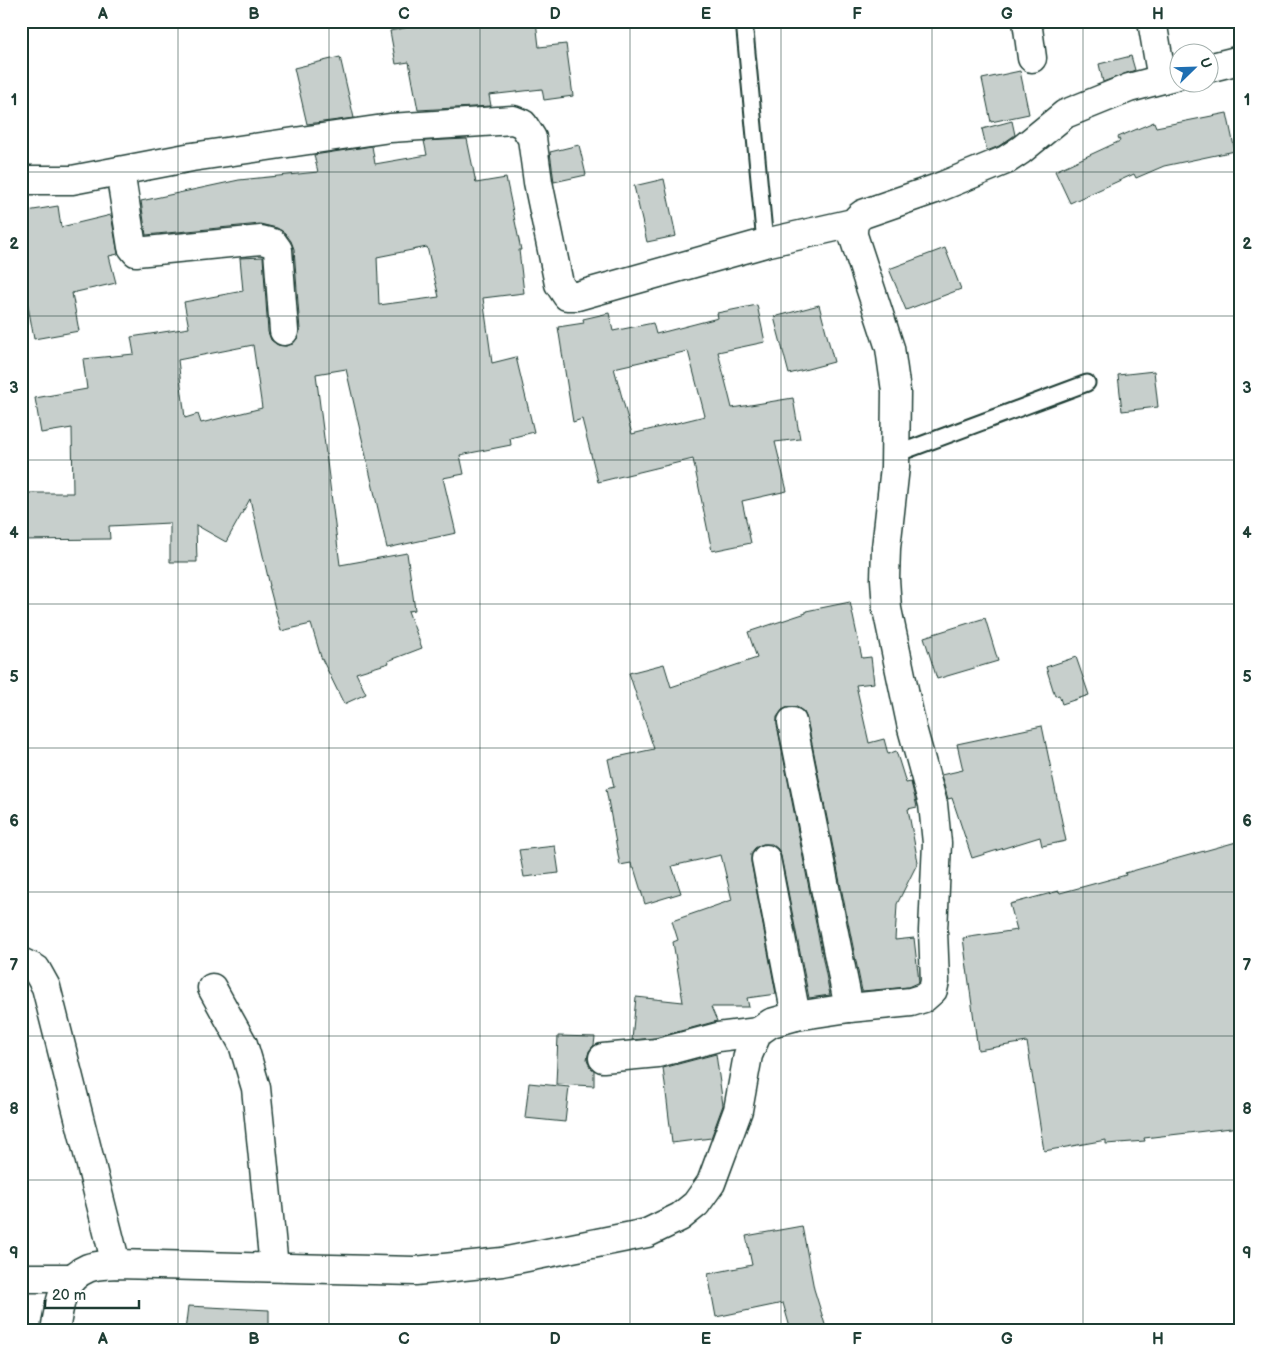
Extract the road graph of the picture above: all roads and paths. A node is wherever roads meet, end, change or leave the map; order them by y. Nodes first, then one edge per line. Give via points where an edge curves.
1 (744, 21) edge
2 (1027, 21) edge
3 (1152, 21) edge
4 (1032, 58) dead end
5 (1240, 60) edge
6 (1218, 66) edge
7 (1168, 71) edge
8 (1168, 78) edge
9 (120, 171) junction
10 (21, 180) edge
11 (853, 224) junction
12 (765, 243) junction
13 (284, 330) dead end
14 (1087, 383) dead end
15 (895, 453) junction
16 (792, 722) dead end
17 (766, 859) dead end
18 (21, 962) edge
19 (212, 988) dead end
20 (849, 1008) junction
21 (796, 1016) junction
22 (758, 1032) junction
23 (603, 1058) dead end
24 (116, 1264) junction
25 (274, 1267) junction
26 (21, 1278) edge
27 (72, 1278) junction
28 (56, 1331) edge

1 - 12 lane
2 - 4 street
3 - 7 street
5 - 6 street
8 - 11 street via 1129,88 1065,114 1006,160 863,214
9 - 10 street via 72,180
9 - 12 street via 390,128 513,120 523,124 532,138 559,284 567,296 586,294
9 - 13 street via 132,247 136,252 261,240 273,243 278,250
11 - 12 street
11 - 15 street via 852,235 890,348 896,391
14 - 15 lane
15 - 20 street via 886,548 887,609 912,728 933,804 937,843 932,930 935,981 933,990 924,998
16 - 20 street
17 - 21 street
18 - 24 street via 36,970 46,987
19 - 25 street via 243,1044 256,1088
20 - 21 street
21 - 22 street via 771,1023
22 - 23 street via 718,1037 658,1053
22 - 25 street via 748,1055 738,1110 711,1183 696,1204 680,1217 647,1232 502,1262 415,1271
24 - 25 street
24 - 27 street via 90,1268
26 - 27 street
27 - 28 street via 61,1297

